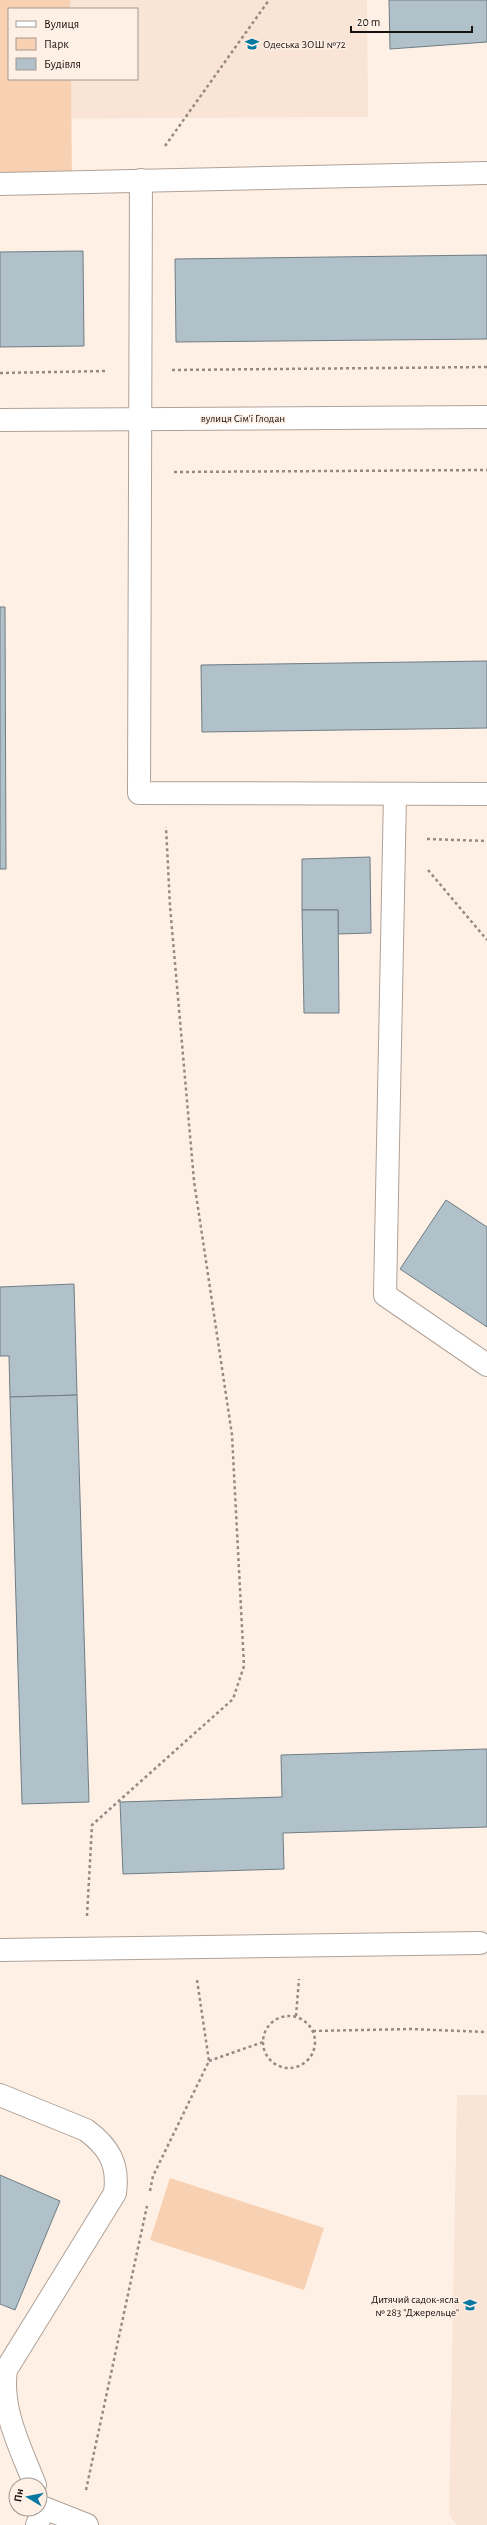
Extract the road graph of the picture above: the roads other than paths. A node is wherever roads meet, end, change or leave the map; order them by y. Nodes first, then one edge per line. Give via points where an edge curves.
1 (487, 173) edge
2 (141, 180) junction
3 (0, 184) edge
4 (487, 417) edge
5 (140, 418) junction
6 (0, 420) edge
7 (395, 794) junction
8 (487, 794) edge
9 (487, 1365) edge
10 (480, 1943) dead end
11 (0, 1950) edge
12 (0, 2094) edge
13 (32, 2477) edge
14 (48, 2513) edge
15 (83, 2524) edge

1 - 2 street
2 - 3 street
2 - 5 street
4 - 5 street, вулиця Сім'ї Глодан
5 - 6 street, вулиця Сім'ї Глодан
5 - 7 street via 139,793
7 - 8 street
7 - 9 street via 385,1295
10 - 11 street
12 - 13 street via 86,2130 108,2150 115,2163 117,2178 115,2193 6,2370 2,2386 4,2402
14 - 15 street

